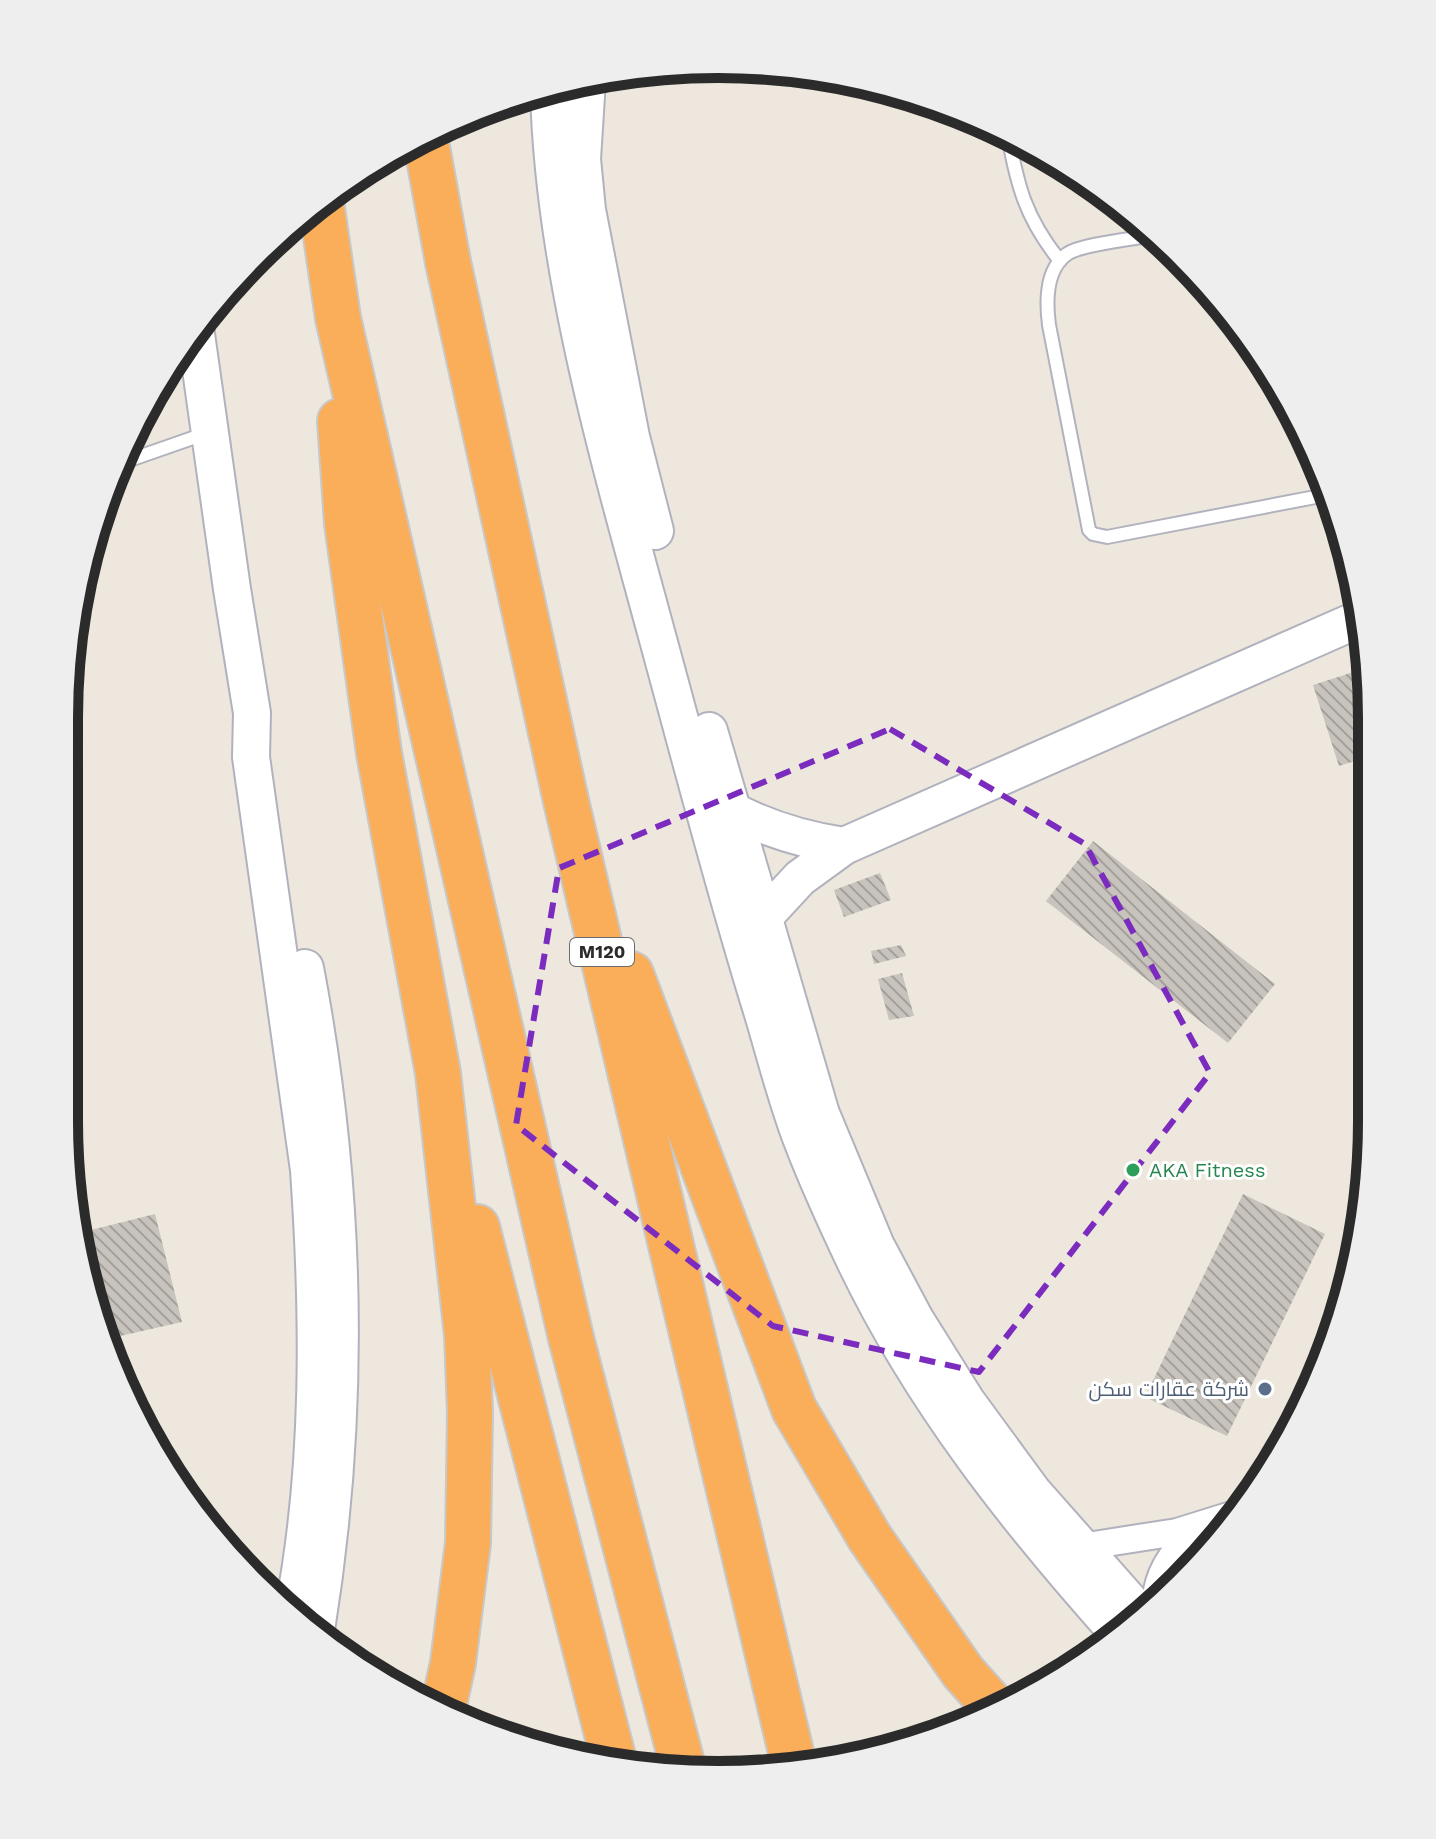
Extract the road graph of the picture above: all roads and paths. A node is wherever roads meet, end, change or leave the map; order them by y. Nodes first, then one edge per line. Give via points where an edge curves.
1 (586, 92) edge
2 (550, 101) edge
3 (427, 148) edge
4 (1011, 149) edge
5 (323, 214) edge
6 (1141, 238) edge
7 (1060, 261) junction
8 (338, 318) junction
9 (198, 346) edge
10 (210, 432) junction
11 (133, 459) edge
12 (1318, 496) edge
13 (1351, 623) edge
14 (252, 713) junction
15 (566, 801) junction
16 (731, 810) junction
17 (844, 846) junction
18 (763, 918) junction
19 (438, 1073) junction
20 (1218, 1520) edge
21 (1208, 1524) junction
22 (1081, 1547) junction
23 (1157, 1587) edge
24 (294, 1601) edge
25 (1134, 1607) edge
26 (318, 1620) edge
27 (1112, 1626) edge
28 (445, 1700) edge
29 (988, 1701) edge
30 (612, 1752) edge
31 (792, 1757) edge
32 (681, 1760) edge

1 - 16 street via 582,159 587,210 631,437
2 - 27 street via 560,218 606,442 737,931 801,1137 858,1266 945,1417 1013,1511
3 - 15 highway, M120
4 - 7 lane via 1030,218
5 - 8 highway
6 - 7 lane via 1079,249
7 - 12 lane via 1047,293 1049,325 1086,524 1093,534 1107,537
8 - 19 highway via 347,523 379,753
8 - 32 highway via 557,1280
9 - 10 street
10 - 11 lane
10 - 14 street
13 - 17 street
14 - 24 street via 251,757 301,1103 313,1234 311,1460
14 - 26 street via 265,744 321,1055 335,1168 342,1311 338,1429
15 - 29 highway via 794,1409 870,1538
15 - 31 highway, M120
16 - 17 street via 785,834
16 - 18 street
17 - 18 street via 800,878
18 - 22 street via 821,1114 876,1246 967,1402
19 - 28 highway via 467,1335 470,1413 468,1543
19 - 30 highway
20 - 21 street
21 - 22 street
21 - 23 street via 1175,1551
22 - 25 street

